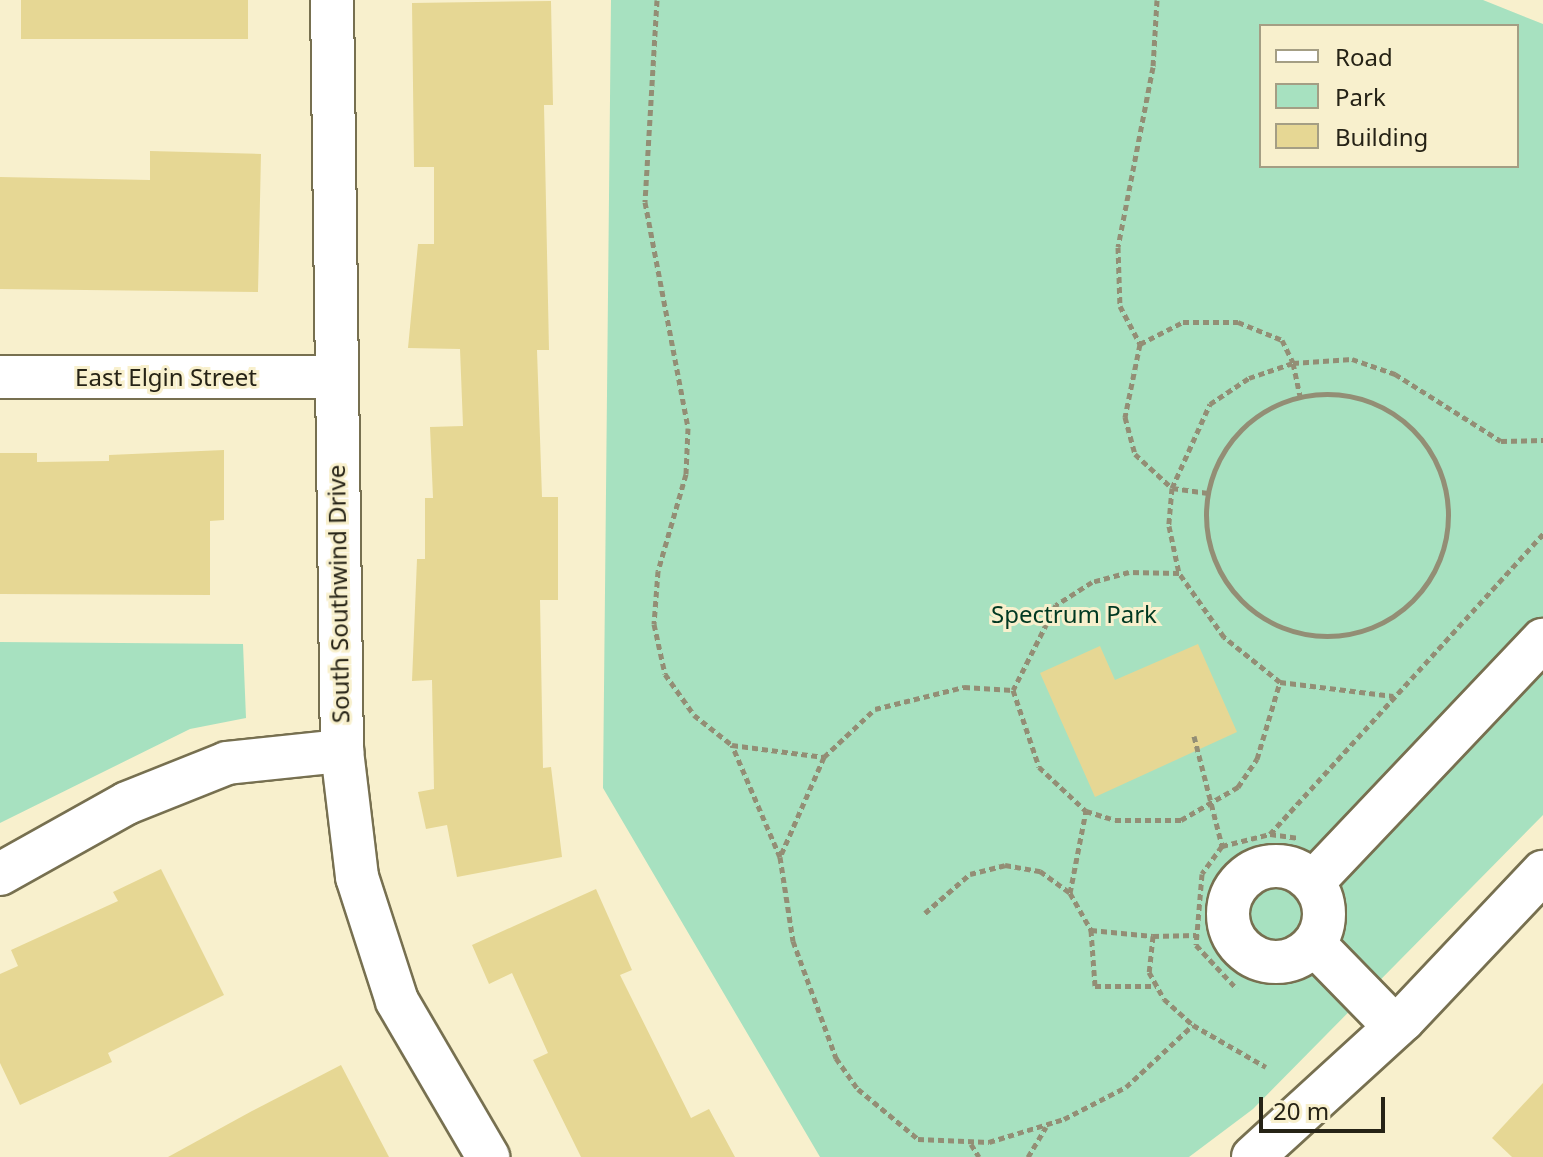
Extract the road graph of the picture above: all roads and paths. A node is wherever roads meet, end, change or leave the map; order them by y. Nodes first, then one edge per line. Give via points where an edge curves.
1 (332, 0) edge
2 (657, 0) edge
3 (1157, 0) edge
4 (1140, 344) junction
5 (1293, 363) junction
6 (0, 377) edge
7 (333, 377) junction
8 (1300, 395) junction
9 (1543, 440) edge
10 (1172, 488) junction
11 (1208, 493) junction
12 (1543, 534) edge
13 (1179, 573) junction
14 (1543, 640) edge
15 (1280, 682) junction
16 (1013, 690) junction
17 (1393, 696) junction
18 (1194, 736) dead end
19 (732, 745) junction
20 (342, 751) junction
21 (824, 757) junction
22 (1212, 806) junction
23 (1086, 811) junction
24 (1270, 834) junction
25 (1306, 840) dead end
26 (1222, 846) junction
27 (780, 857) junction
28 (1543, 872) edge
29 (0, 874) edge
30 (1313, 882) junction
31 (1070, 893) junction
32 (925, 913) dead end
33 (1091, 930) junction
34 (1196, 935) junction
35 (1153, 936) junction
36 (1314, 944) junction
37 (1156, 986) junction
38 (1237, 989) dead end
39 (1193, 1025) junction
40 (1395, 1027) junction
41 (1266, 1067) dead end
42 (1046, 1126) junction
43 (971, 1144) junction
44 (488, 1157) edge
45 (979, 1157) edge
46 (1028, 1157) edge
47 (1253, 1157) edge

1 - 7 street, South Southwind Drive
2 - 19 path via 645,202 688,428 686,474 658,571 654,624 665,674 694,715
3 - 4 path via 1153,67 1118,247 1120,306
4 - 5 path via 1183,322 1238,322 1282,340
4 - 10 path via 1125,417 1135,454
5 - 8 path
5 - 9 path via 1352,359 1395,374 1501,441
5 - 10 path via 1249,378 1210,404
6 - 7 street, East Elgin Street
7 - 20 street, South Southwind Drive
8 - 11 path via 1261,411 1230,440
8 - 11 path via 1338,393 1376,403 1408,424 1433,454 1447,490 1449,528 1438,565 1416,598 1386,621 1346,635 1305,635 1266,620 1234,594 1213,558
10 - 11 path
10 - 13 path via 1169,526
12 - 17 path
13 - 15 path via 1224,637
13 - 16 path via 1129,572 1092,582 1056,605
14 - 30 street
15 - 17 path
15 - 22 path via 1257,759 1238,787
16 - 21 path via 964,687 875,709
16 - 23 path via 1039,767
17 - 24 path
18 - 22 path
19 - 21 path
19 - 27 path
20 - 29 street via 227,763 127,803
20 - 44 street, South Southwind Drive via 357,877 397,1001
21 - 27 path
22 - 23 path via 1181,820 1146,822
22 - 26 path
23 - 31 path
24 - 25 path
24 - 26 path
26 - 34 path via 1202,874
27 - 43 path via 803,979 836,1058 858,1089 918,1139
28 - 40 street
30 - 36 street via 1324,913
30 - 36 street via 1286,867 1256,870 1234,890 1227,919 1240,947 1269,962
31 - 32 path via 1040,871 1005,865 970,874
31 - 33 path
33 - 35 path
33 - 37 path via 1095,986
34 - 35 path
34 - 38 path via 1214,971
35 - 37 path via 1149,972
36 - 40 street
37 - 39 path
39 - 41 path
39 - 42 path via 1126,1087
40 - 47 street
42 - 43 path
42 - 46 path
43 - 45 path

